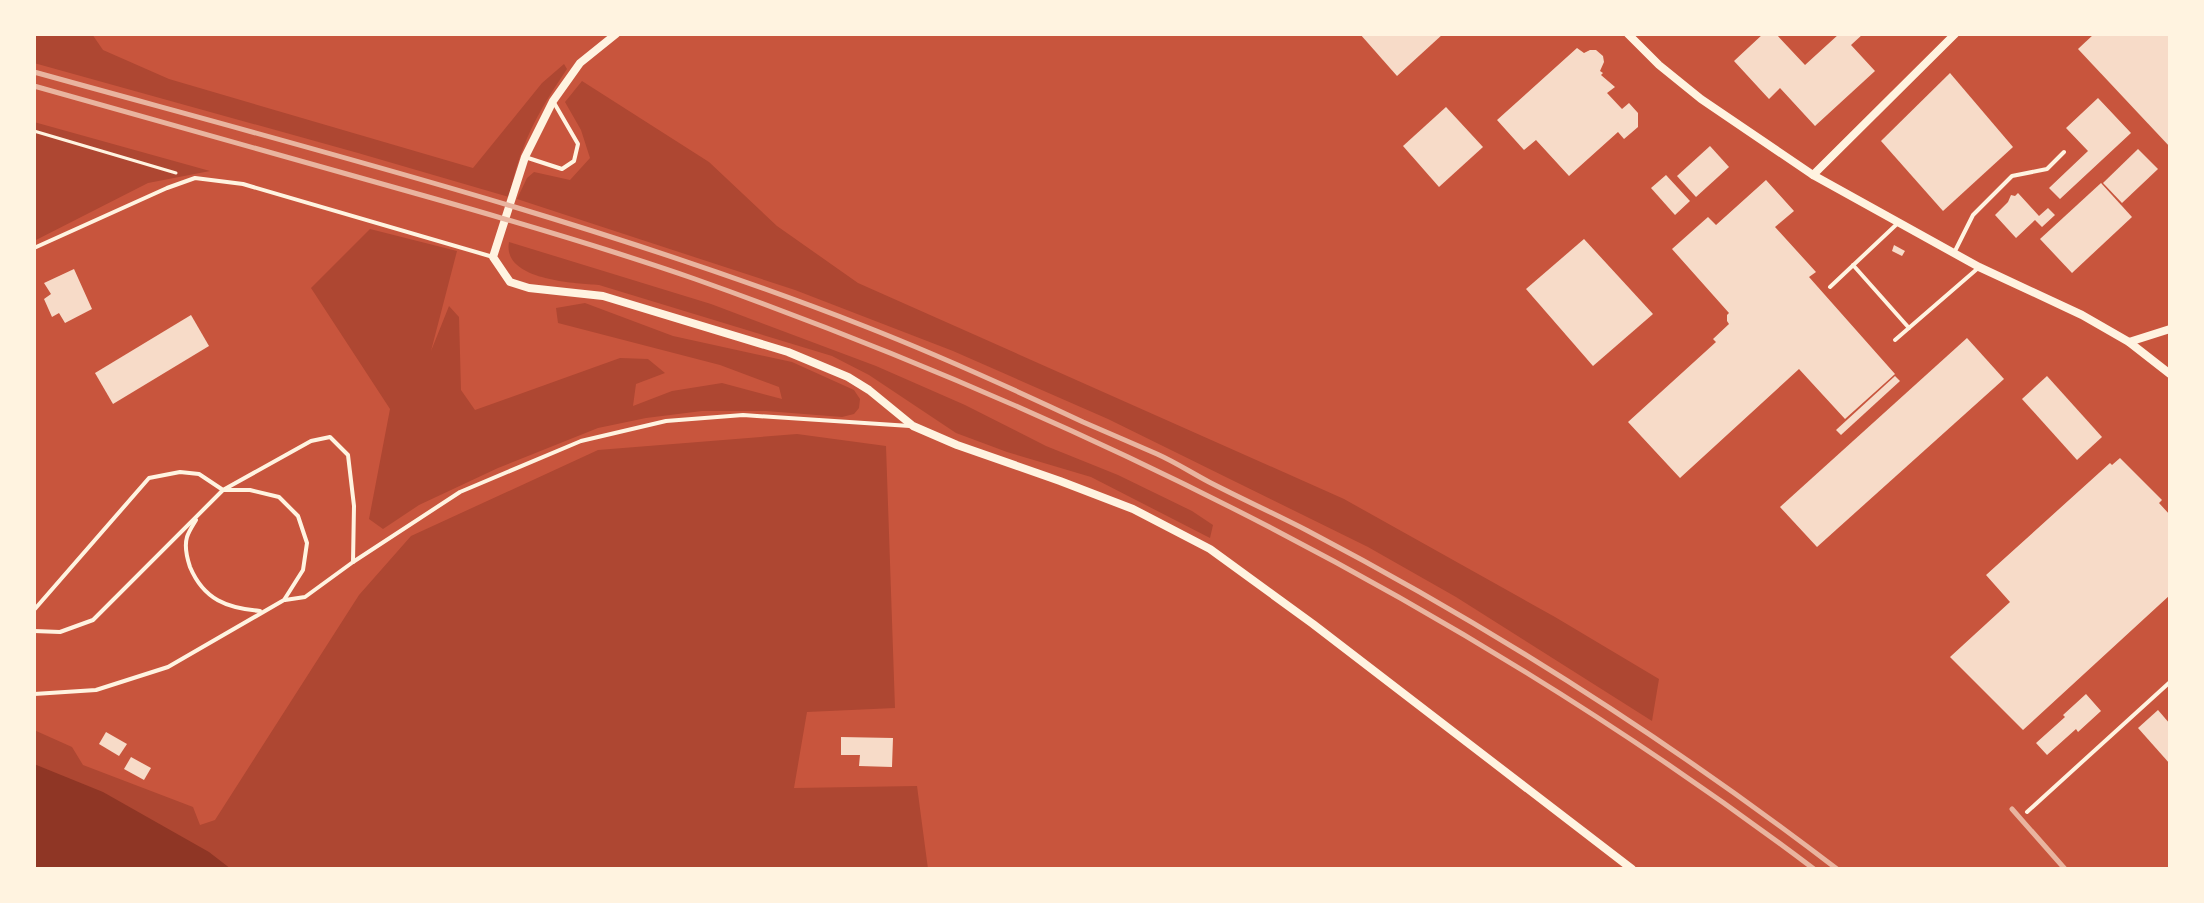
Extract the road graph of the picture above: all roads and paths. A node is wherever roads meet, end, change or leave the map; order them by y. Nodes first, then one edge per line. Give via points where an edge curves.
1 (616, 34) edge
2 (1628, 34) edge
3 (1955, 34) edge
4 (553, 101) junction
5 (34, 131) edge
6 (2064, 152) dead end
7 (525, 157) junction
8 (1813, 175) junction
9 (195, 178) junction
10 (1898, 223) junction
11 (34, 248) edge
12 (1954, 254) junction
13 (493, 257) junction
14 (1853, 265) junction
15 (1979, 267) junction
16 (1830, 287) dead end
17 (1909, 328) junction
18 (2170, 329) edge
19 (1895, 340) dead end
20 (2129, 342) junction
21 (2170, 374) edge
22 (913, 426) junction
23 (223, 490) junction
24 (198, 514) junction
25 (353, 562) junction
26 (284, 600) junction
27 (34, 610) edge
28 (262, 611) junction
29 (34, 631) edge
30 (2170, 682) edge
31 (34, 694) edge
32 (2027, 812) dead end
33 (1632, 869) edge

1 - 4 street via 580,63
2 - 8 street via 1701,99
3 - 8 street
4 - 7 street
4 - 7 lane via 578,144 574,161 562,169
5 - 9 path
6 - 12 lane via 2047,169 2012,176 1973,215
7 - 13 street
8 - 10 street
9 - 11 lane
9 - 13 lane via 243,184
10 - 12 street
10 - 14 lane
12 - 15 street
13 - 22 street via 510,282 603,296 788,352 848,377
14 - 16 lane
14 - 17 lane
15 - 17 lane
15 - 20 street
17 - 19 lane
18 - 20 street
20 - 21 street
22 - 25 lane via 743,415 623,430 581,441 460,492
22 - 33 street via 1133,509 1210,549
23 - 24 lane
23 - 25 lane via 311,441 330,437 348,455
23 - 26 lane via 279,497 298,516 307,543 303,570
23 - 27 lane via 199,474 149,478
24 - 28 lane via 187,538 186,557 196,580 211,597 237,609
24 - 29 lane via 93,620 60,632
25 - 26 lane via 305,597
26 - 28 lane
28 - 31 lane via 168,667 96,690
30 - 32 lane

